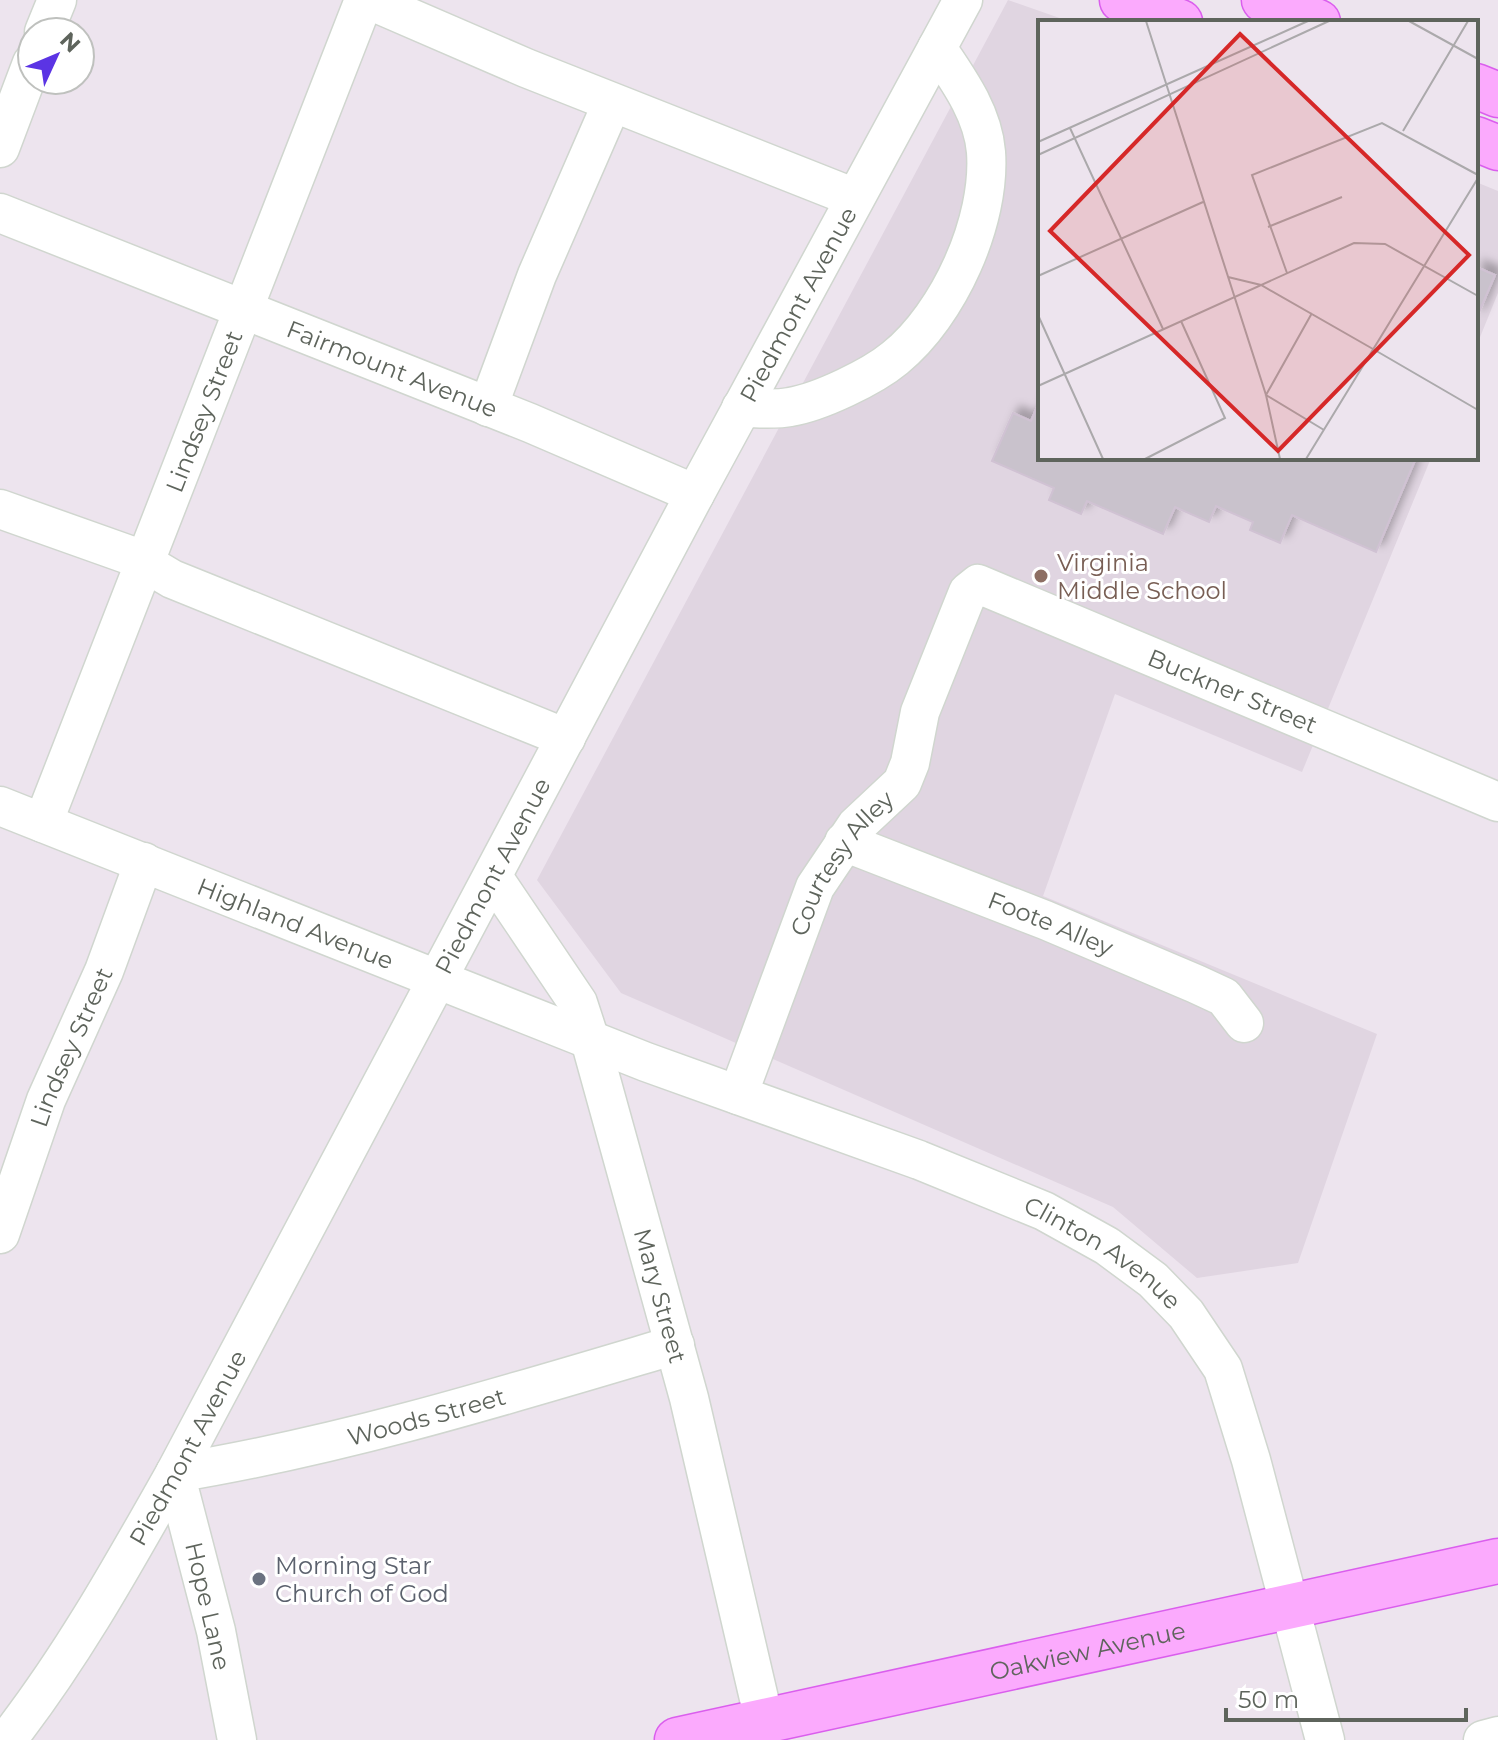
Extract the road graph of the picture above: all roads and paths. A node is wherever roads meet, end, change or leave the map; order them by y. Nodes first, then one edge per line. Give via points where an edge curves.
1 (366, 0) edge
2 (963, 0) edge
3 (1122, 0) edge
4 (1264, 0) edge
5 (1175, 20) edge
6 (1313, 20) edge
7 (937, 48) junction
8 (1478, 87) edge
9 (1498, 95) edge
10 (20, 96) edge
11 (612, 103) junction
12 (1478, 140) edge
13 (0, 148) edge
14 (1498, 148) edge
15 (855, 198) junction
16 (0, 213) edge
17 (242, 309) junction
18 (488, 407) junction
19 (741, 408) junction
20 (695, 494) junction
21 (0, 509) edge
22 (144, 562) junction
23 (968, 592) joint
24 (566, 738) junction
25 (1498, 802) edge
26 (0, 806) edge
27 (43, 823) junction
28 (844, 842) junction
29 (144, 862) junction
30 (493, 877) junction
31 (439, 979) junction
32 (1244, 1023) dead end
33 (590, 1040) junction
34 (738, 1095) junction
35 (0, 1234) edge
36 (675, 1345) junction
37 (175, 1473) junction
38 (1498, 1561) edge
39 (1290, 1607) junction
40 (766, 1730) edge
41 (1498, 1736) edge
42 (7, 1740) edge
43 (237, 1740) edge
44 (677, 1740) edge
45 (1325, 1740) edge
46 (1483, 1740) edge

1 - 11 street
1 - 17 street, Lindsey Street
2 - 7 street, Piedmont Avenue
3 - 5 main road
4 - 6 main road
7 - 15 street, Piedmont Avenue
7 - 19 street via 968,94 986,150 984,191 971,246 943,303 895,358 828,395 789,407
8 - 9 main road
10 - 13 street
11 - 15 street
11 - 18 street via 537,275
12 - 14 main road
15 - 19 street, Piedmont Avenue
16 - 17 street, Fairmount Avenue
17 - 18 street, Fairmount Avenue
17 - 22 street, Lindsey Street
18 - 20 street, Fairmount Avenue
19 - 20 street, Piedmont Avenue
20 - 24 street, Piedmont Avenue
21 - 22 street
22 - 24 street via 172,579
22 - 27 street, Lindsey Street
23 - 25 street, Buckner Street via 978,584 988,586
23 - 28 street, Courtesy Alley via 920,712 902,783
24 - 30 street, Piedmont Avenue
26 - 27 street, Highland Avenue
27 - 29 street, Highland Avenue
28 - 32 street, Foote Alley via 1210,990 1224,997
28 - 34 street, Courtesy Alley via 815,887
29 - 31 street, Highland Avenue
29 - 35 street, Lindsey Street via 104,971 46,1100
30 - 31 street, Piedmont Avenue
30 - 33 street, Mary Street via 578,1003
31 - 33 street, Highland Avenue
31 - 37 street, Piedmont Avenue
33 - 34 street, Clinton Avenue
33 - 36 street, Mary Street
34 - 39 street, Clinton Avenue via 1044,1211 1107,1246 1153,1280 1186,1314 1223,1369
36 - 37 street, Woods Street via 430,1416
36 - 40 street, Mary Street
37 - 42 street, Piedmont Avenue via 101,1603
37 - 43 street, Hope Lane via 216,1631
38 - 39 main road, Oakview Avenue
39 - 40 main road, Oakview Avenue
39 - 45 street, Clinton Avenue
40 - 44 main road, Oakview Avenue
41 - 46 street

